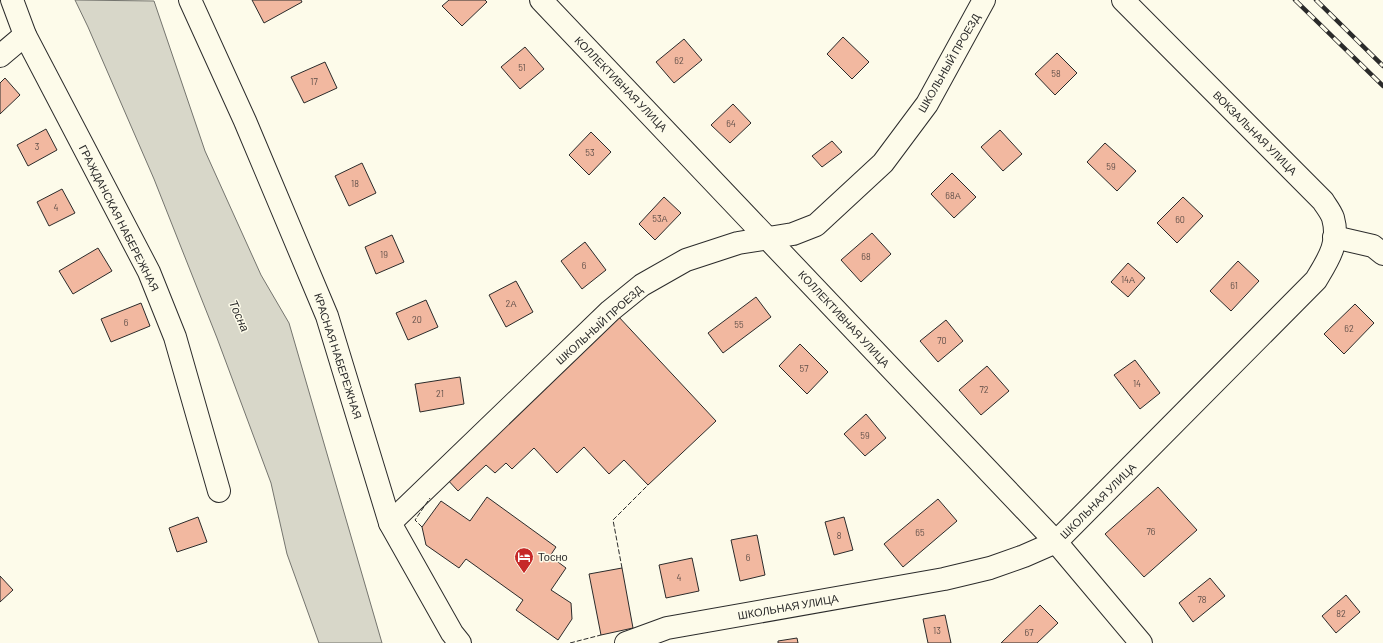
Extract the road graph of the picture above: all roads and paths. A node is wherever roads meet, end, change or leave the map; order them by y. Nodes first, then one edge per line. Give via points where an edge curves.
1 (12, 0) edge
2 (190, 0) edge
3 (541, 0) edge
4 (984, 0) edge
5 (1123, 0) edge
6 (25, 35) junction
7 (0, 56) edge
8 (1334, 237) junction
9 (767, 238) junction
10 (1383, 254) edge
11 (219, 491) dead end
12 (390, 523) junction
13 (1056, 542) junction
14 (460, 643) edge
15 (626, 643) edge
16 (1141, 643) edge

1 - 6 street, ГРАЖДАНСКАЯ НАБЕРЕЖНАЯ
2 - 12 street, КРАСНАЯ НАБЕРЕЖНАЯ via 245,121 327,316
3 - 9 street, КОЛЛЕКТИВНАЯ УЛИЦА
4 - 9 street, ШКОЛЬНЫЙ ПРОЕЗД via 927,104 883,163 816,225 793,234
5 - 8 street, ВОКЗАЛЬНАЯ УЛИЦА via 1323,201 1332,217
6 - 7 street
6 - 11 street, ГРАЖДАНСКАЯ НАБЕРЕЖНАЯ via 149,272 175,337
8 - 10 street via 1373,246
8 - 13 street, ШКОЛЬНАЯ УЛИЦА via 1331,254 1316,280
9 - 12 street, ШКОЛЬНЫЙ ПРОЕЗД via 738,243 686,260 642,284 610,311
9 - 13 street, КОЛЛЕКТИВНАЯ УЛИЦА
12 - 14 street, КРАСНАЯ НАБЕРЕЖНАЯ
13 - 15 street, ШКОЛЬНАЯ УЛИЦА via 990,568 944,579 667,628
13 - 16 street, КОЛЛЕКТИВНАЯ УЛИЦА

